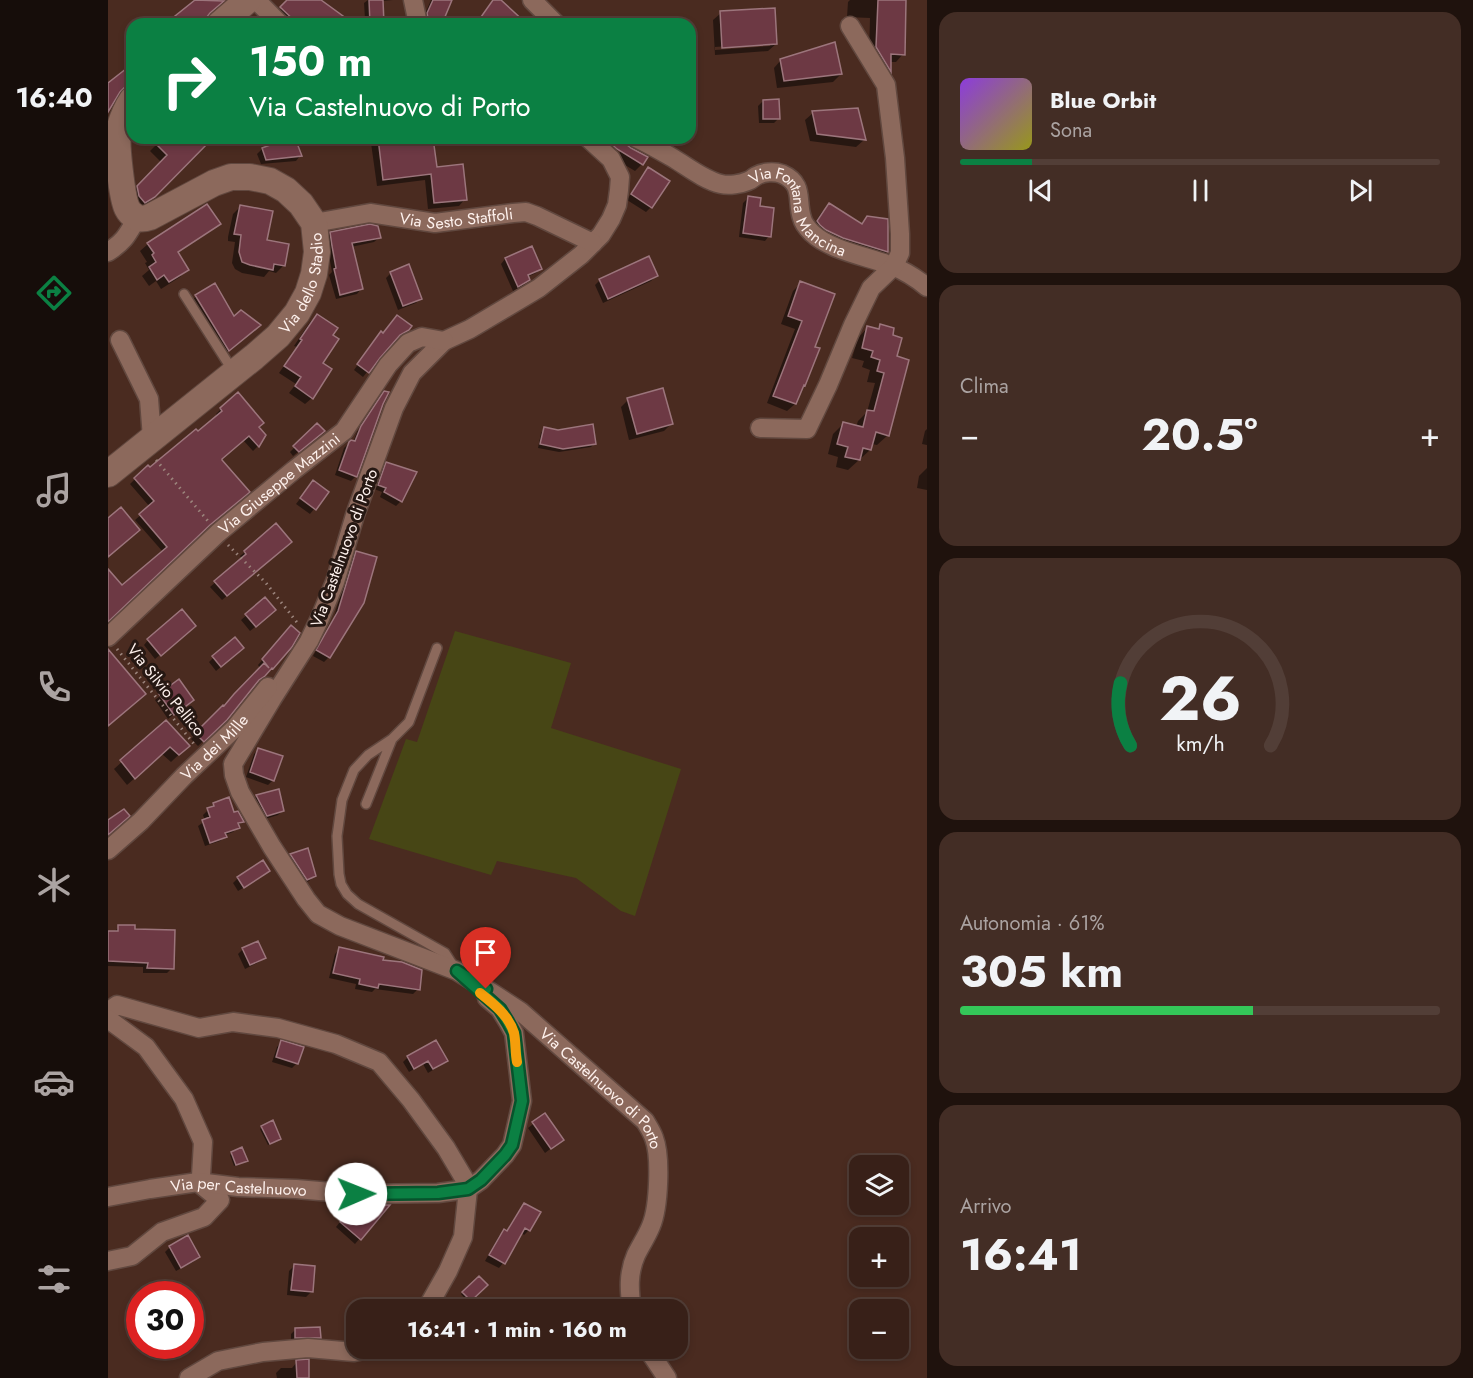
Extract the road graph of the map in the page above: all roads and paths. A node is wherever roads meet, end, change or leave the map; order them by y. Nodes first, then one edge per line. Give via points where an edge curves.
1 (248, 0) edge
2 (256, 0) edge
3 (413, 0) edge
4 (532, 0) edge
5 (227, 18) edge
6 (273, 18) edge
7 (417, 18) edge
8 (550, 18) edge
9 (849, 26) dead end
10 (126, 109) edge
11 (595, 144) edge
12 (647, 144) edge
13 (113, 148) edge
14 (137, 218) junction
15 (314, 223) junction
16 (593, 243) junction
17 (108, 252) edge
18 (894, 266) junction
19 (927, 287) edge
20 (184, 294) dead end
21 (120, 340) dead end
22 (444, 341) junction
23 (234, 373) junction
24 (760, 428) dead end
25 (152, 438) junction
26 (108, 474) edge
27 (108, 637) edge
28 (309, 641) junction
29 (437, 648) dead end
30 (392, 739) junction
31 (205, 757) junction
32 (366, 804) dead end
33 (108, 850) edge
34 (457, 971) junction
35 (108, 1012) edge
36 (108, 1019) edge
37 (198, 1182) junction
38 (468, 1189) junction
39 (108, 1197) edge
40 (108, 1261) edge
41 (432, 1299) edge
42 (630, 1299) edge
43 (346, 1351) edge
44 (654, 1359) edge
45 (189, 1378) edge
46 (667, 1378) edge

1 - 5 street
2 - 6 street
3 - 7 street
4 - 8 street
9 - 18 street via 886,85 900,234 900,253
10 - 13 street
11 - 16 street, Via Castelnuovo di Porto via 611,159 620,177 614,212
12 - 18 street, Via Fontana Mancina via 722,185 750,181 765,172 783,175 796,186 801,217 822,241
13 - 14 street via 126,207
14 - 15 street, Via dello Stadio via 150,217 214,183 231,177 250,177 286,190
14 - 17 street via 121,244
15 - 16 street, Via Sesto Staffoli via 370,213 435,223 526,212
15 - 23 street, Via dello Stadio via 317,252 308,293 278,336
16 - 22 street, Via Castelnuovo di Porto via 539,288
18 - 19 street, Via Fontana Mancina
18 - 24 street via 871,288 807,429
20 - 23 lane
21 - 25 street via 149,399
22 - 27 street, Via Giuseppe Mazzini via 422,337 408,343 388,365 344,431 218,533
22 - 28 street, Via Castelnuovo di Porto via 412,373 394,408 335,582
23 - 25 street, Via dello Stadio
25 - 26 street, Via dello Stadio
27 - 31 path, Via Silvio Pellico
28 - 31 street, Via dei Mille via 307,636 235,728
28 - 34 street, Via Castelnuovo di Porto via 233,764 240,792 318,914
29 - 30 lane via 409,722
30 - 32 lane
30 - 34 lane via 368,754 354,770 342,800 337,836 341,884 358,903 445,953
31 - 33 street, Via dei Mille
34 - 38 street via 500,1009 514,1033 522,1101 512,1145
34 - 42 street, Via Castelnuovo di Porto via 520,1011 645,1121 654,1138 656,1210 630,1273
35 - 38 street via 117,1005 199,1028 233,1022 278,1028 336,1044 379,1062 446,1148
36 - 37 street via 146,1047 184,1099 203,1142
37 - 38 street, Via per Castelnuovo via 356,1194
37 - 39 street, Via per Castelnuovo
37 - 40 street via 220,1200 204,1217 162,1232 132,1256
38 - 41 street via 463,1237
43 - 45 street via 308,1348 263,1352 218,1360
44 - 46 street

